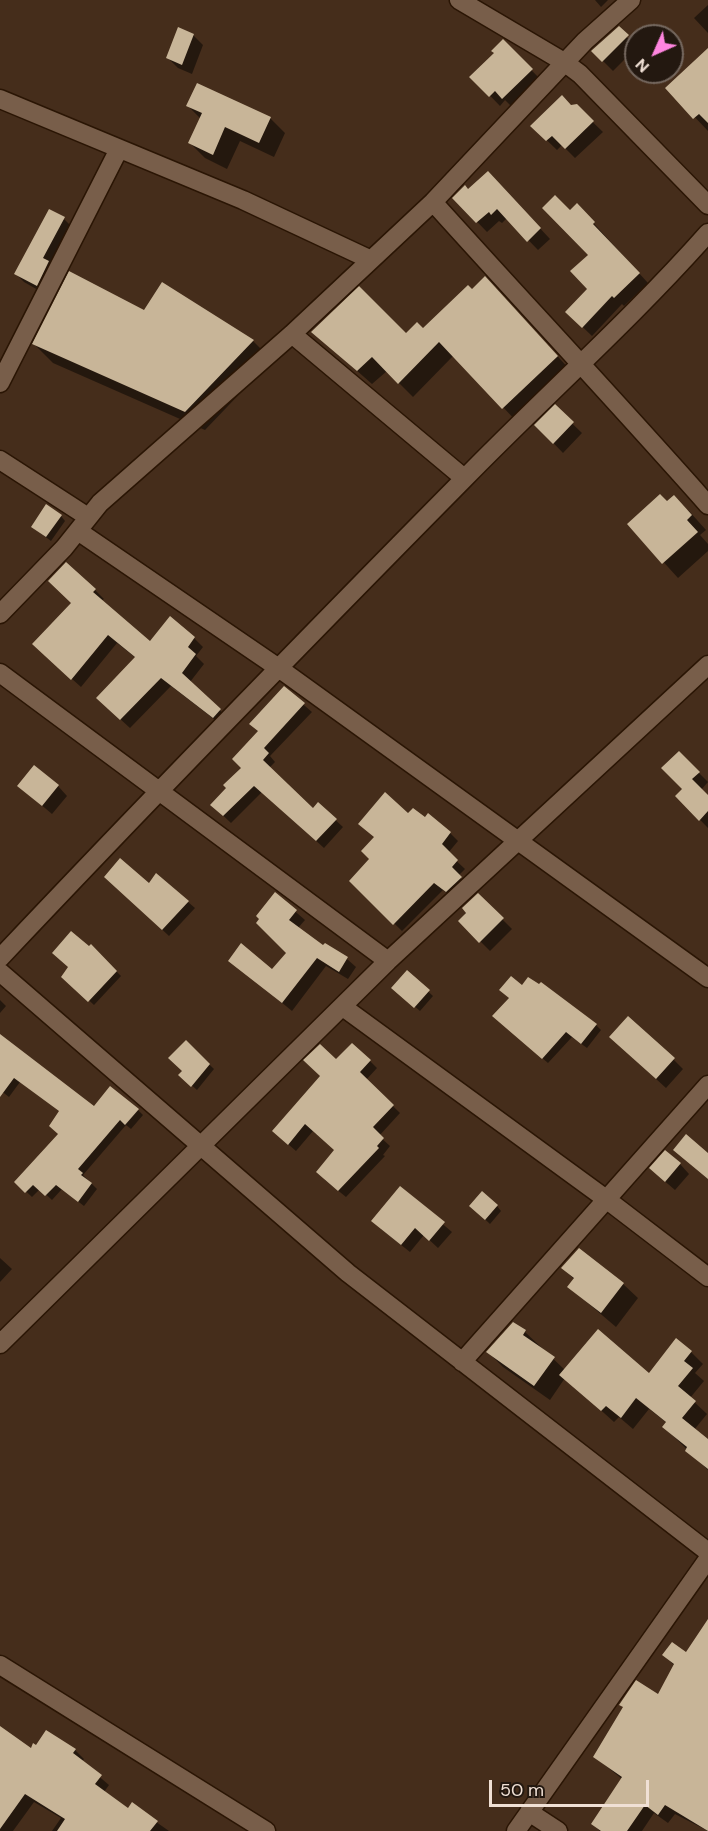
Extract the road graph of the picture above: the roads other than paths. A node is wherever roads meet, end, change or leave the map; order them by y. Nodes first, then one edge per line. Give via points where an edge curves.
1 (459, 0) edge
2 (631, 0) edge
3 (564, 62) junction
4 (0, 99) edge
5 (118, 149) junction
6 (433, 202) junction
7 (708, 205) edge
8 (708, 233) edge
9 (369, 259) junction
10 (292, 334) junction
11 (581, 362) junction
12 (0, 382) edge
13 (0, 460) edge
14 (464, 478) junction
15 (708, 505) edge
16 (83, 524) junction
17 (0, 614) edge
18 (708, 665) edge
19 (280, 669) junction
20 (0, 674) edge
21 (157, 792) junction
22 (517, 842) junction
23 (0, 958) edge
24 (388, 961) junction
25 (0, 972) edge
26 (708, 978) edge
27 (343, 1007) junction
28 (708, 1085) edge
29 (201, 1147) junction
30 (606, 1199) junction
31 (708, 1277) edge
32 (0, 1344) edge
33 (462, 1362) junction
34 (708, 1552) edge
35 (708, 1560) edge
36 (0, 1665) edge
37 (529, 1812) junction
38 (266, 1831) edge
39 (516, 1831) edge
40 (558, 1831) edge

1 - 3 street
2 - 3 street
3 - 6 street
3 - 7 street via 590,83
4 - 5 street
5 - 9 street via 243,200
5 - 12 street
6 - 9 street
6 - 11 street
8 - 11 street
9 - 10 street
10 - 14 street
10 - 16 street via 114,489
11 - 14 street
11 - 15 street
13 - 16 street
14 - 19 street
16 - 17 street
16 - 19 street
18 - 22 street
19 - 21 street
19 - 22 street
20 - 21 street
21 - 23 street
21 - 24 street
22 - 24 street
22 - 26 street
24 - 27 street
25 - 29 street
27 - 29 street
27 - 30 street
28 - 30 street
29 - 32 street
29 - 33 street via 348,1273
30 - 31 street
30 - 33 street
33 - 34 street
35 - 37 street
36 - 38 street
37 - 39 street
37 - 40 street

